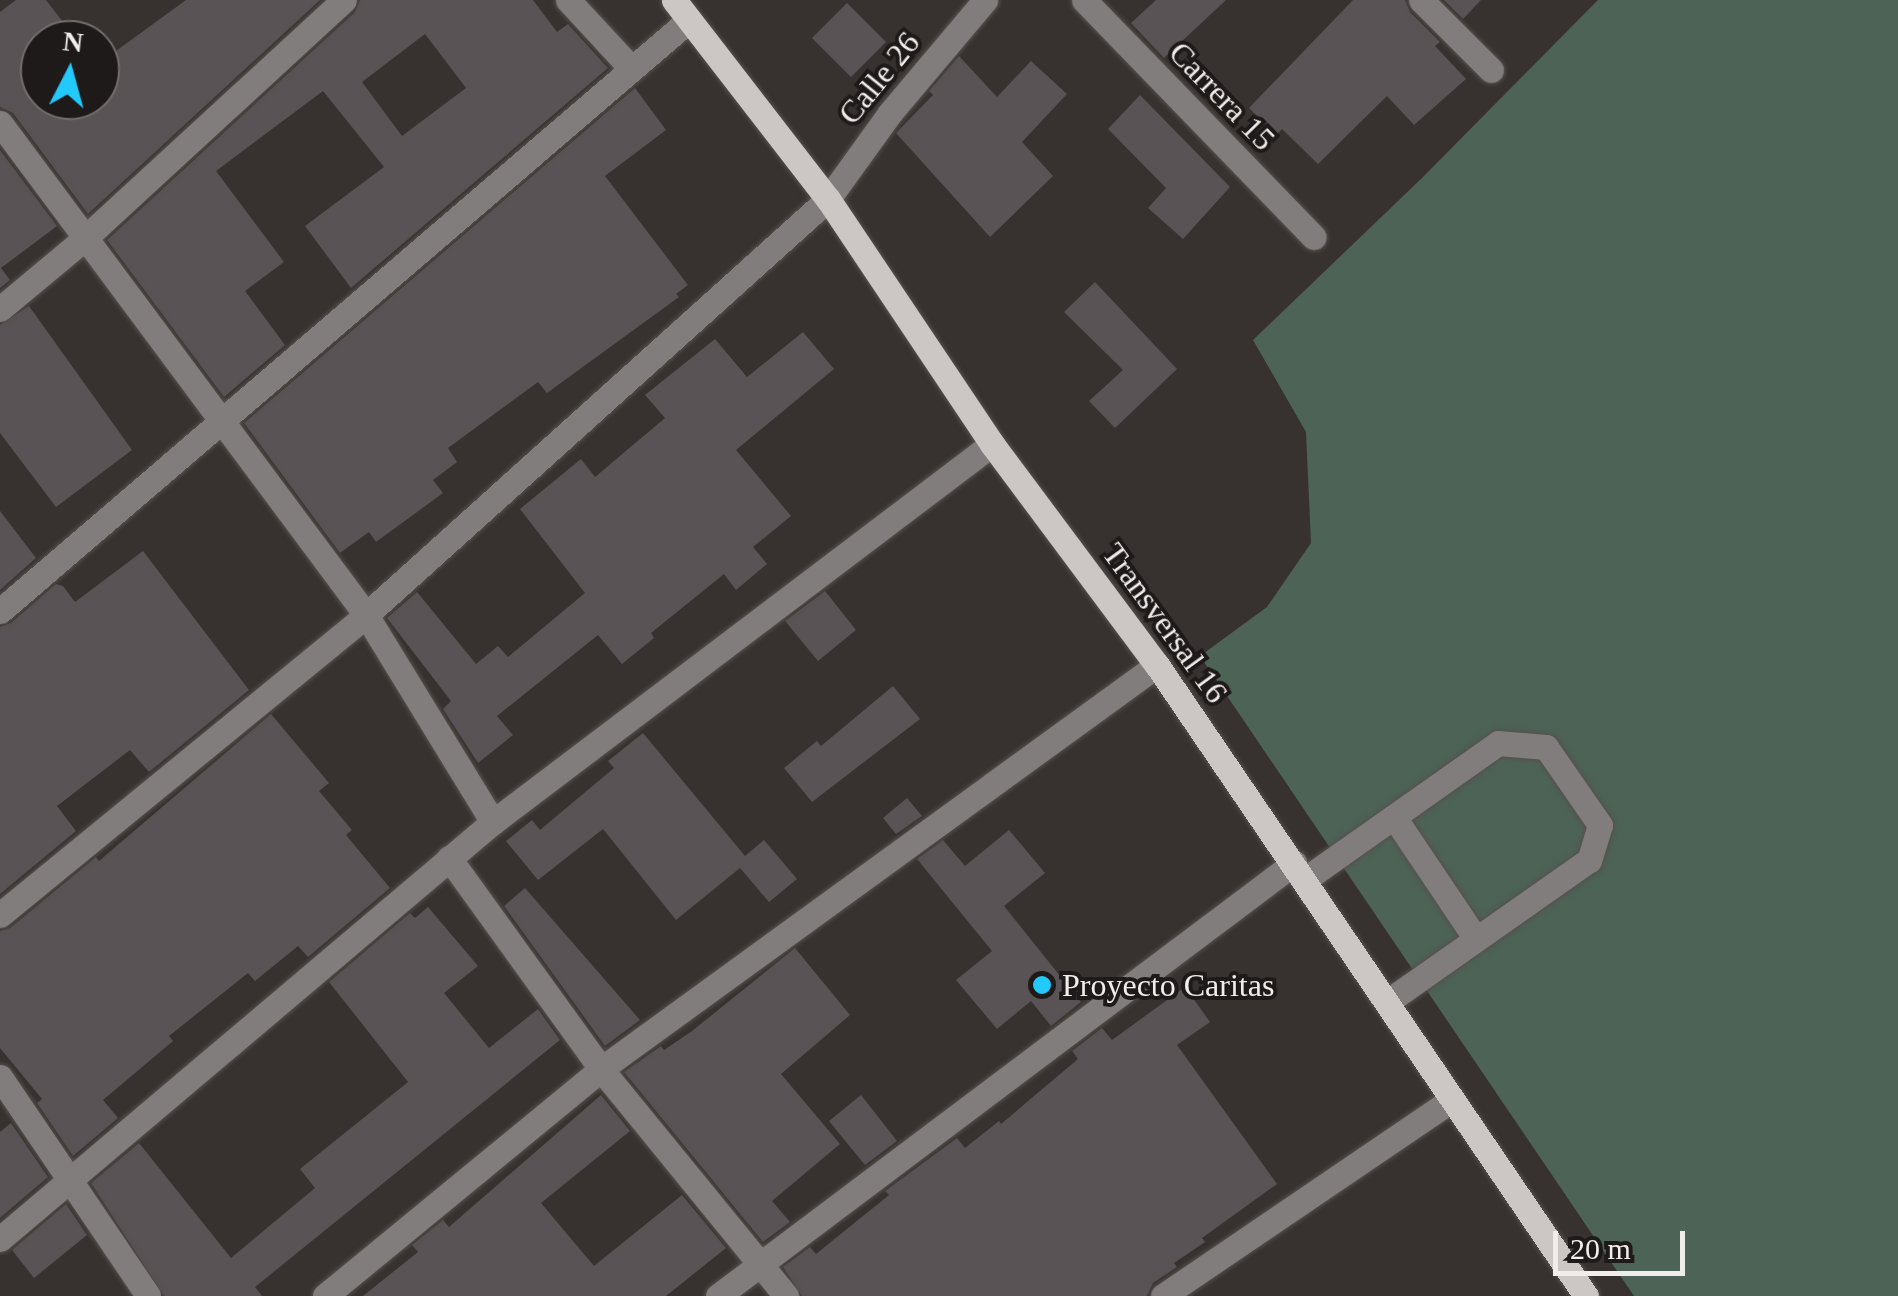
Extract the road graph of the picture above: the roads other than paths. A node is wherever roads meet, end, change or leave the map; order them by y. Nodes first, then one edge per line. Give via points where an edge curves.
1 (344, 0) edge
2 (568, 0) edge
3 (985, 0) edge
4 (1084, 0) edge
5 (1421, 0) edge
6 (681, 10) edge
7 (630, 67) junction
8 (1491, 70) dead end
9 (0, 123) edge
10 (828, 199) junction
11 (1314, 237) dead end
12 (84, 239) junction
13 (0, 309) edge
14 (222, 422) junction
15 (992, 444) junction
16 (0, 611) edge
17 (366, 615) junction
18 (1158, 665) junction
19 (1394, 817) junction
20 (493, 822) junction
21 (448, 858) junction
22 (1299, 872) junction
23 (0, 916) edge
24 (1476, 940) junction
25 (1387, 1002) junction
26 (601, 1069) junction
27 (0, 1077) edge
28 (1452, 1100) junction
29 (68, 1182) junction
30 (0, 1238) edge
31 (761, 1261) junction
32 (148, 1296) edge
33 (325, 1296) edge
34 (718, 1296) edge
35 (786, 1296) edge
36 (1164, 1296) edge
37 (1586, 1296) edge

1 - 12 street
2 - 7 street
3 - 10 street, Calle 26
4 - 11 street, Carrera 15
5 - 8 street
6 - 7 street
6 - 10 main road, Transversal 16
7 - 14 street
9 - 12 street
10 - 15 main road, Transversal 16
10 - 17 street, Calle 26
12 - 13 street
12 - 14 street
14 - 16 street
14 - 17 street
15 - 18 main road, Transversal 16
15 - 20 street
17 - 20 street
17 - 23 street, Calle 26
18 - 22 main road, Transversal 16
18 - 26 street
19 - 22 street
19 - 24 street
19 - 24 street via 1498,743 1546,747 1600,826 1589,860
20 - 21 street
21 - 26 street
21 - 29 street
22 - 25 main road, Transversal 16
22 - 31 street
24 - 25 street
25 - 28 main road, Transversal 16
26 - 31 street
26 - 33 street
27 - 29 street
28 - 36 street
28 - 37 main road, Transversal 16
29 - 30 street
29 - 32 street
31 - 34 street
31 - 35 street

